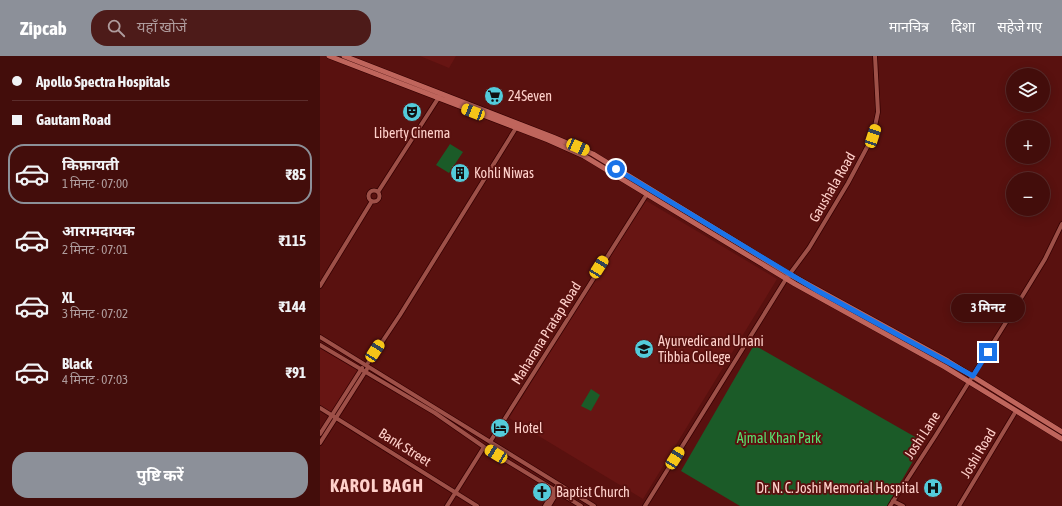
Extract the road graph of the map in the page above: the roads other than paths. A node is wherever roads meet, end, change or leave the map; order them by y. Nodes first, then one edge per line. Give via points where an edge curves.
1 (329, 56) edge
2 (344, 56) edge
3 (875, 56) edge
4 (439, 96) junction
5 (516, 128) junction
6 (378, 192) junction
7 (647, 194) junction
8 (372, 201) junction
9 (1062, 224) edge
10 (787, 276) junction
11 (320, 286) edge
12 (320, 337) edge
13 (320, 344) edge
14 (365, 366) junction
15 (973, 376) junction
16 (969, 382) junction
17 (320, 408) edge
18 (1016, 411) junction
19 (334, 417) junction
20 (1062, 432) edge
21 (320, 434) edge
22 (1062, 439) edge
23 (490, 442) junction
24 (320, 443) edge
25 (484, 447) junction
26 (560, 485) junction
27 (556, 491) junction
28 (455, 492) junction
29 (893, 501) junction
30 (447, 506) edge
31 (477, 506) edge
32 (545, 506) edge
33 (550, 506) edge
34 (581, 506) edge
35 (594, 506) edge
36 (645, 506) edge
37 (890, 506) edge
38 (903, 506) edge
39 (959, 506) edge

1 - 4 main road
2 - 4 main road
3 - 10 street, Gaushala Road via 878,112 873,136 821,229
4 - 5 main road
4 - 6 street
4 - 10 main road via 553,136 593,154
5 - 7 main road via 584,156
5 - 14 street via 400,315
6 - 8 street via 379,198
6 - 8 street via 370,192 369,197
7 - 10 main road
7 - 23 street, Maharana Pratap Road
8 - 11 street
9 - 15 street, Joshi Lane via 1045,259
10 - 15 main road
10 - 16 main road
10 - 36 street, Gaushala Road
12 - 14 street
13 - 14 street
14 - 19 street
14 - 23 street
14 - 25 street
15 - 16 street, Joshi Lane
15 - 20 main road
16 - 18 main road
16 - 29 street, Joshi Lane
17 - 19 street, Bank Street
18 - 22 main road
18 - 39 street, Joshi Road
19 - 21 street
19 - 24 street
19 - 28 street, Bank Street
23 - 26 street
25 - 27 street
25 - 28 street
26 - 27 street
26 - 35 street
27 - 32 street
27 - 33 street
27 - 34 street
28 - 30 street
28 - 31 street, Bank Street
29 - 37 street, Joshi Lane
29 - 38 street

